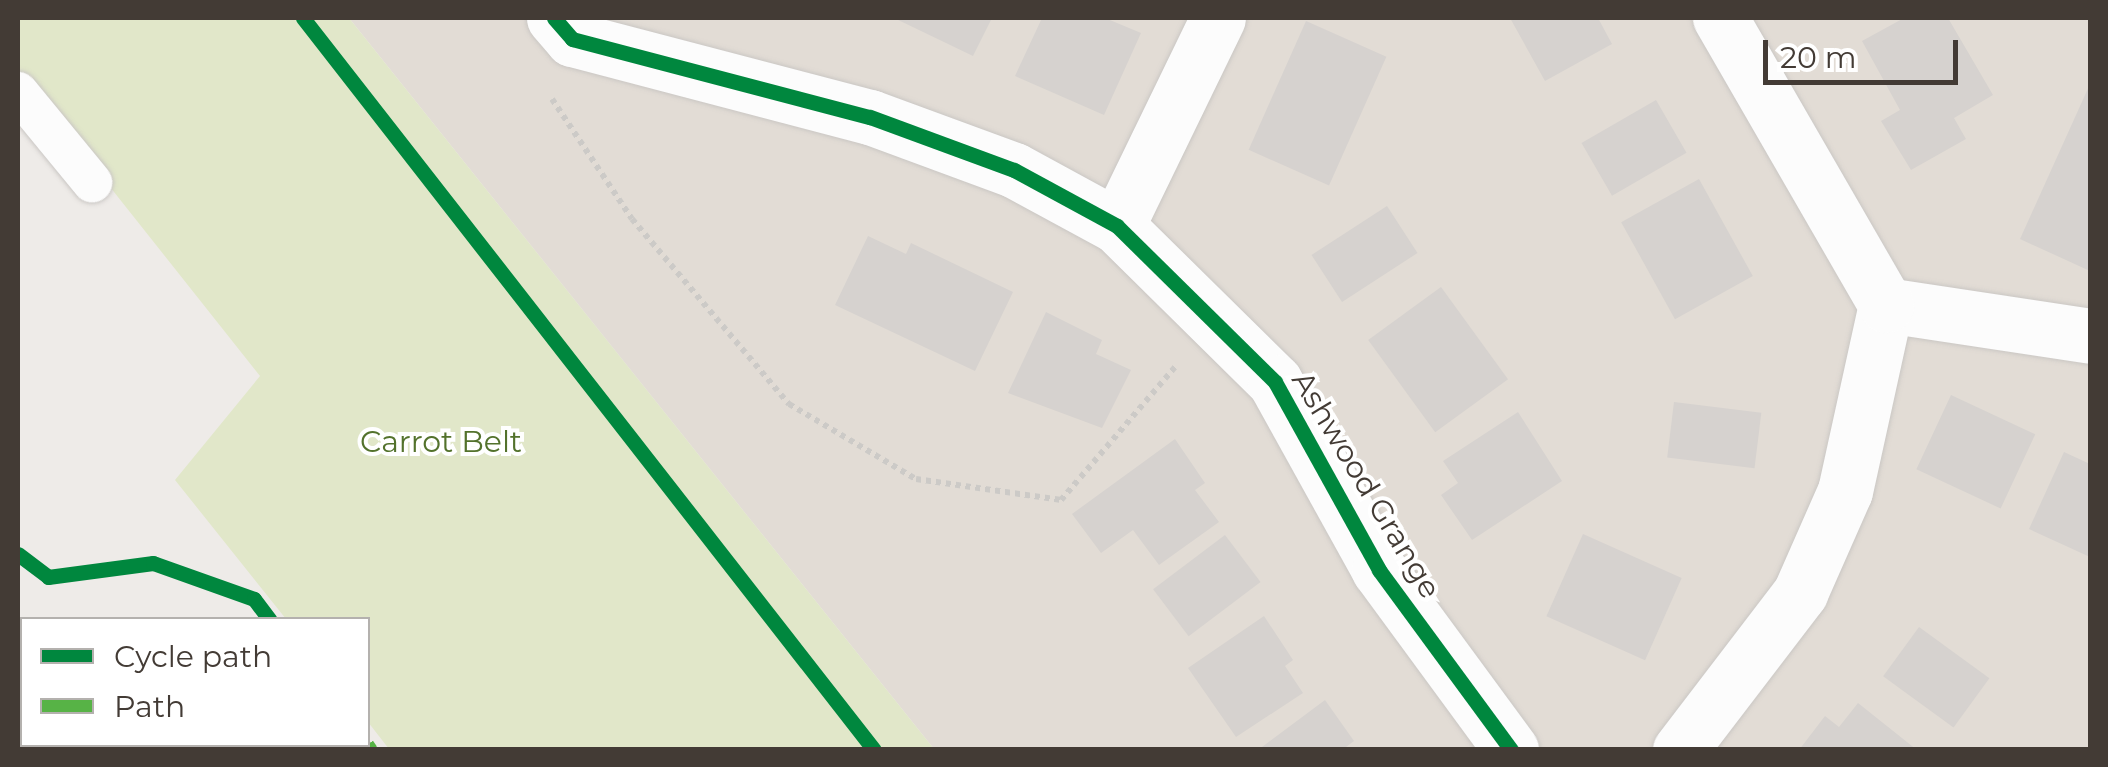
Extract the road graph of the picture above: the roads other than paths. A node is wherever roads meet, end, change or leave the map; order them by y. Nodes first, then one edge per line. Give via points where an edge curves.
1 (1218, 18) edge
2 (1720, 18) edge
3 (556, 20) edge
4 (18, 92) edge
5 (92, 182) dead end
6 (1117, 226) junction
7 (1886, 304) junction
8 (2090, 336) edge
9 (1511, 750) edge
10 (1680, 750) edge

1 - 6 street
2 - 7 street
3 - 6 street, Ashwood Grange via 572,39 870,117 1014,170
4 - 5 lane
6 - 9 street, Ashwood Grange via 1275,382 1380,570
7 - 8 street
7 - 10 street via 1845,492 1800,593

